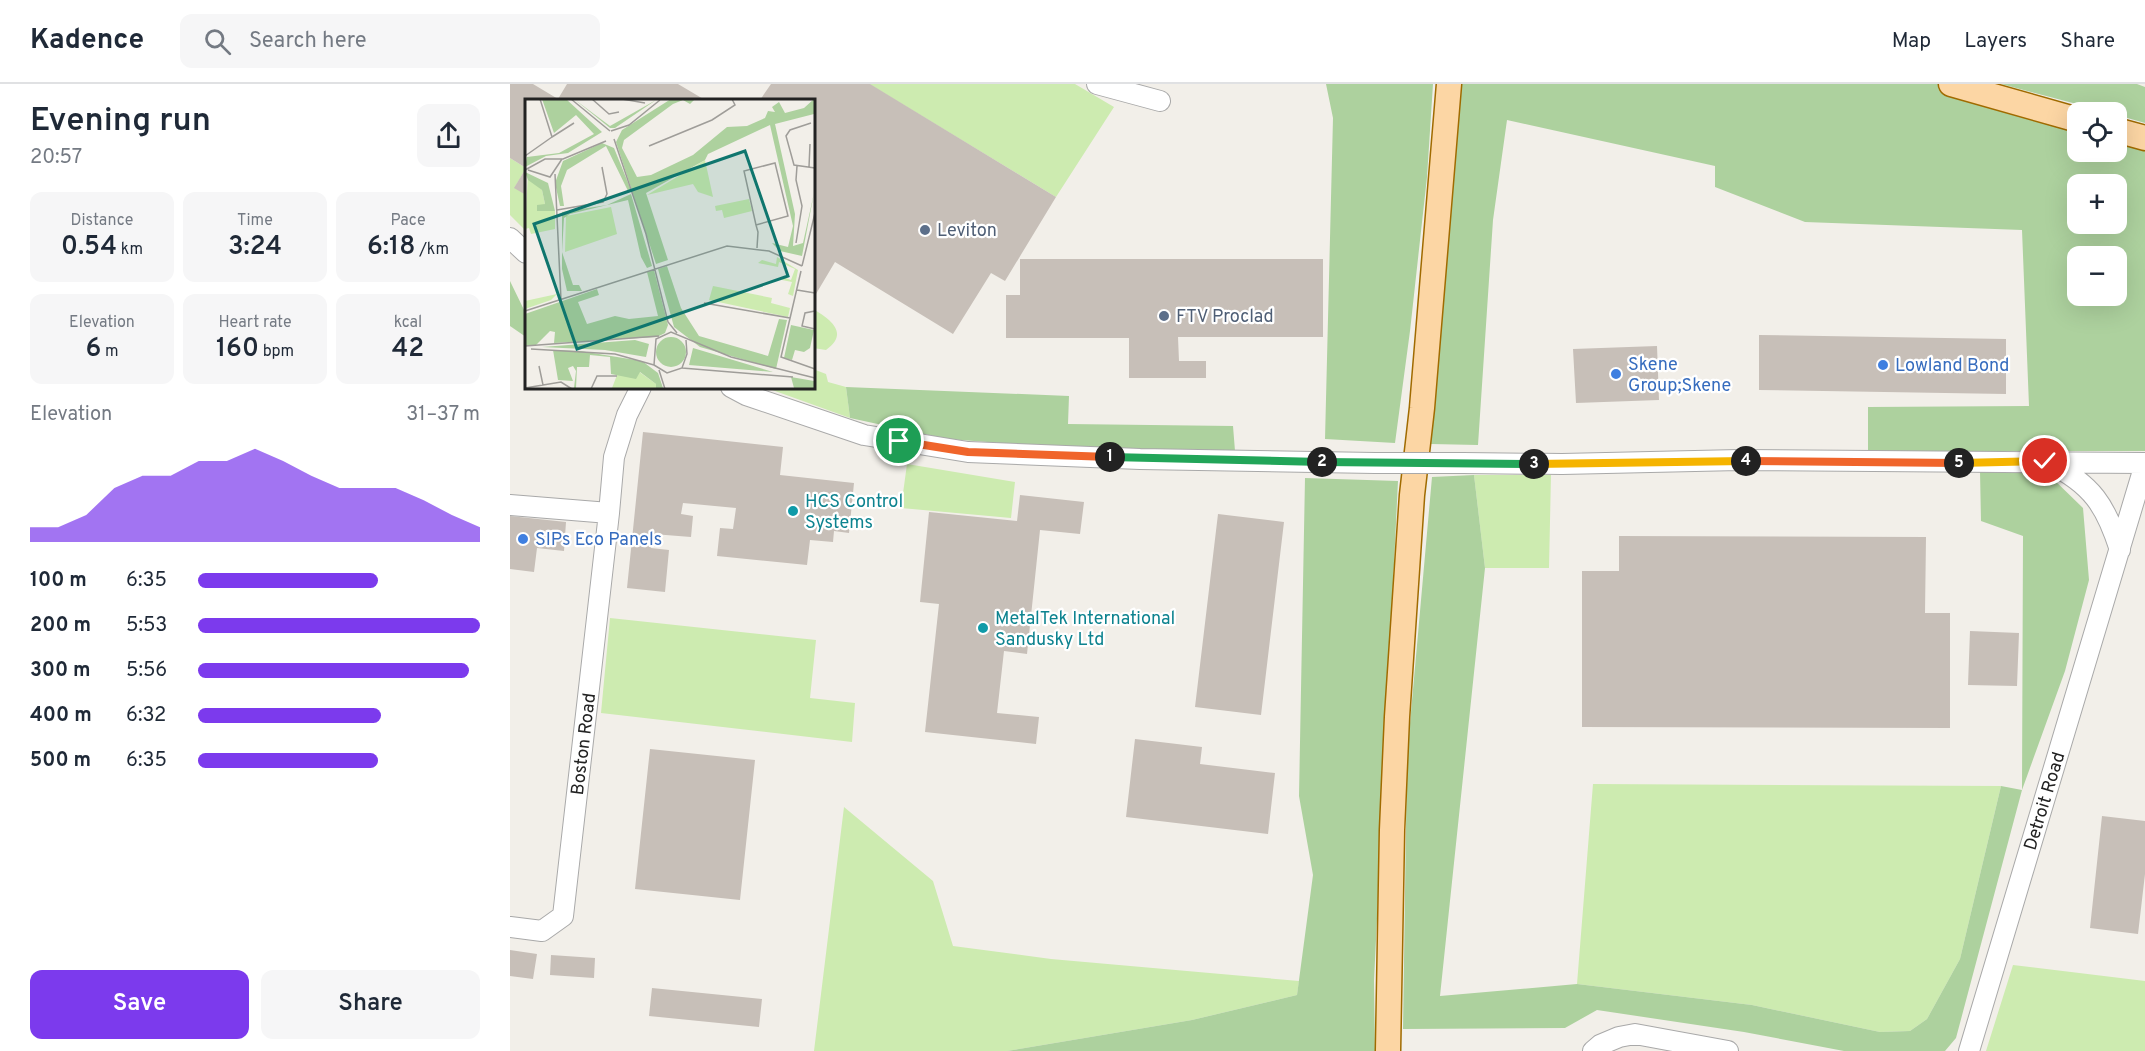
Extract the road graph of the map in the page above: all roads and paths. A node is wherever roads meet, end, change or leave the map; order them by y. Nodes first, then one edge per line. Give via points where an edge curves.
1 (1097, 84) edge
2 (1449, 84) edge
3 (1951, 84) edge
4 (1160, 101) dead end
5 (2067, 117) edge
6 (2127, 133) edge
7 (2145, 138) edge
8 (510, 238) edge
9 (525, 252) edge
10 (640, 388) edge
11 (733, 388) edge
12 (2045, 461) junction
13 (2145, 463) edge
14 (510, 505) edge
15 (2145, 506) edge
16 (609, 513) junction
17 (2122, 543) junction
18 (510, 927) edge
19 (1388, 1051) edge
20 (1593, 1051) edge
21 (1728, 1051) edge
22 (1969, 1051) edge

1 - 4 street
2 - 19 main road via 1397,717
3 - 5 main road
6 - 7 main road
8 - 9 street
10 - 16 street, Boston Road via 614,457
11 - 12 street, bridge via 864,435 968,452 1375,463
12 - 13 street
12 - 17 street via 2076,478 2095,496
13 - 17 street, Detroit Road
14 - 16 street
15 - 17 street, Detroit Road
16 - 18 street, Boston Road via 563,916 542,932
17 - 22 street, Detroit Road
20 - 21 street via 1618,1037 1635,1034

